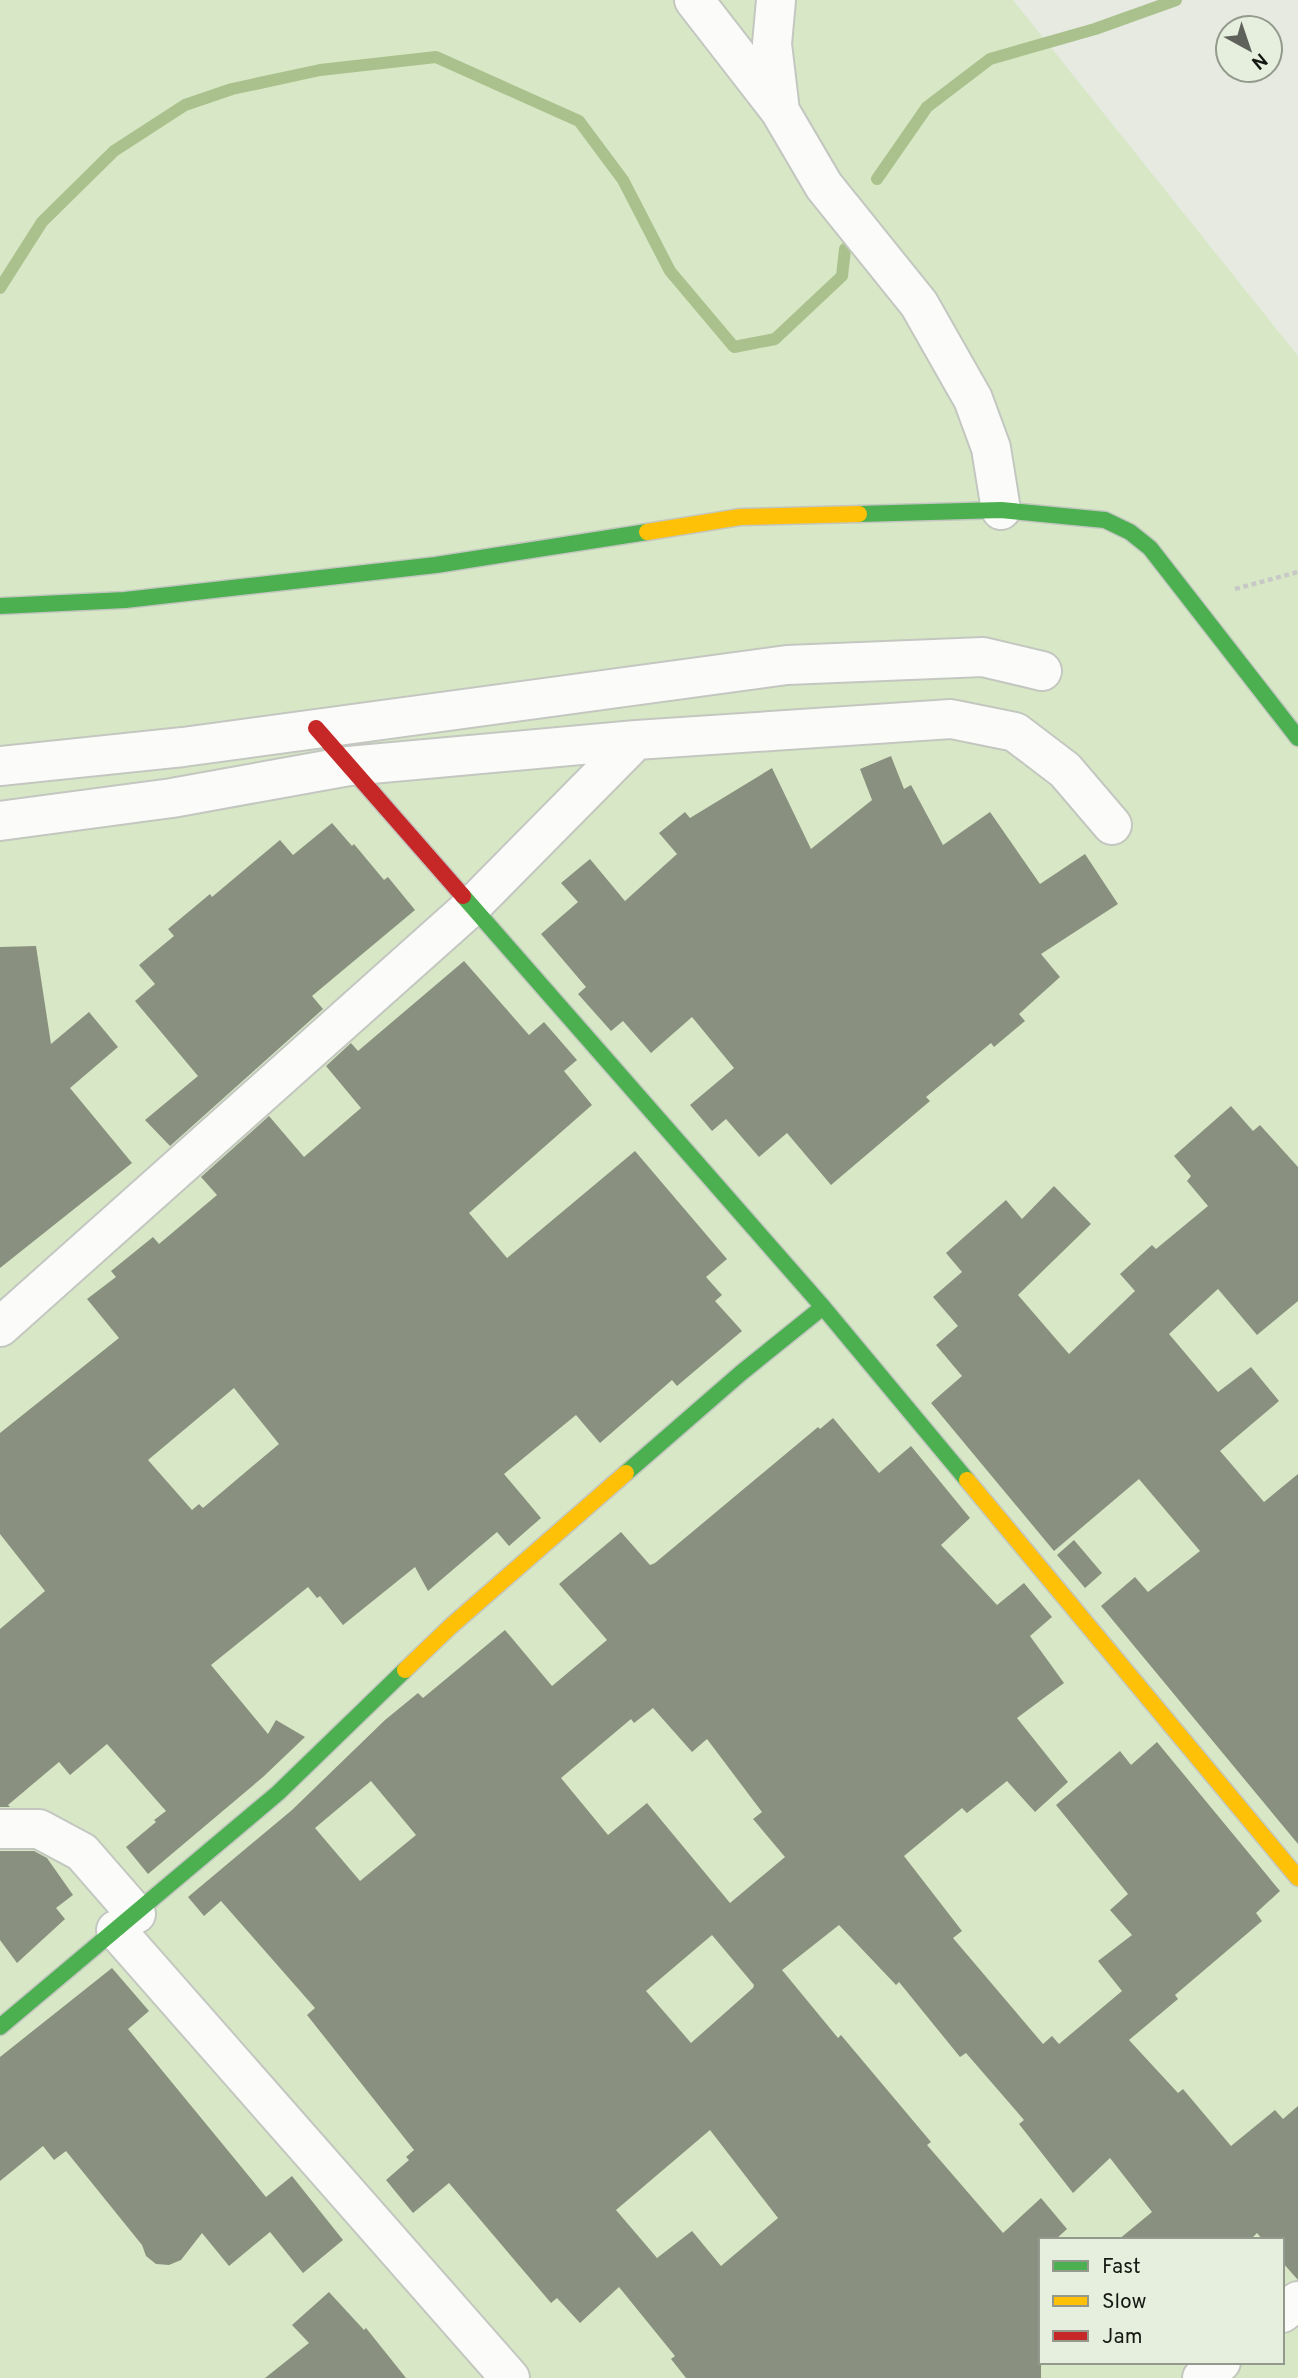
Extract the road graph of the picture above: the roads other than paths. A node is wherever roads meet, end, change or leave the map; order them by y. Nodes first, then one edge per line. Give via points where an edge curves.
1 (694, 0) edge
2 (776, 0) edge
3 (780, 111) junction
4 (1001, 510) junction
5 (0, 606) edge
6 (1042, 671) dead end
7 (316, 728) junction
8 (1298, 737) edge
9 (636, 740) junction
10 (0, 766) edge
11 (349, 766) junction
12 (0, 821) edge
13 (1112, 825) dead end
14 (473, 905) junction
15 (823, 1307) junction
16 (0, 1327) edge
17 (0, 1829) edge
18 (1298, 1878) edge
19 (126, 1922) junction
20 (0, 2027) edge
21 (1220, 2364) edge
22 (510, 2378) edge
23 (1202, 2378) edge

1 - 3 street
2 - 3 street via 772,44
3 - 4 street via 824,186 919,304 967,387 991,448
4 - 5 street via 740,517 436,565 125,600
4 - 8 street via 1105,520 1130,532 1150,548 1192,599
6 - 7 street via 983,657 787,665
7 - 10 street
7 - 11 street
9 - 11 street
9 - 13 street via 951,719 1015,732 1065,770
9 - 14 street
11 - 12 street via 172,798
11 - 14 street
14 - 15 street
14 - 16 street
15 - 18 street
15 - 19 street via 450,1626 278,1793
17 - 19 street via 39,1829 82,1852
19 - 20 street
19 - 22 street
21 - 23 street

